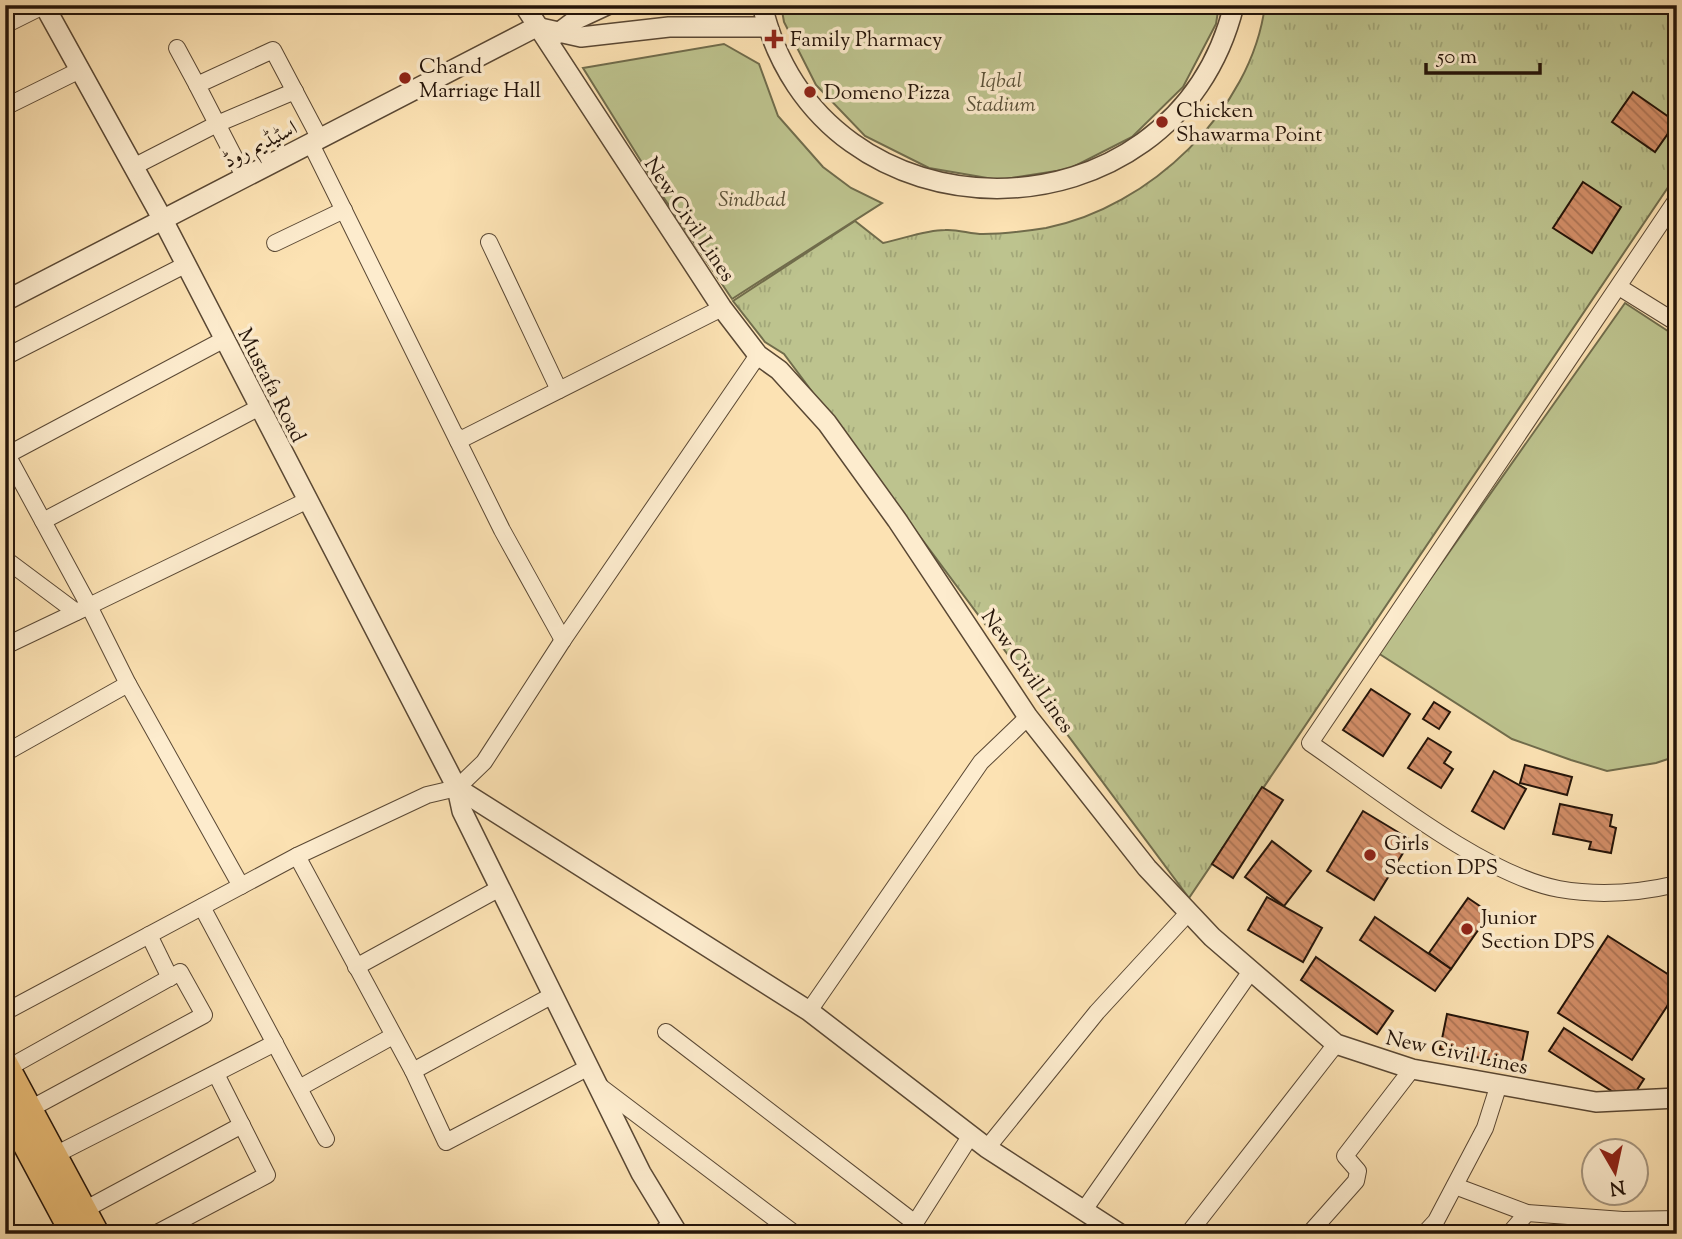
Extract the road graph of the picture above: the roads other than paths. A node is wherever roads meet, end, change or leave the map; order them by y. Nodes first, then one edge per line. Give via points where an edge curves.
1 (44, 5) edge
2 (524, 5) edge
3 (607, 5) edge
4 (762, 5) edge
5 (1234, 5) edge
6 (5, 25) edge
7 (536, 27) junction
8 (767, 27) junction
9 (556, 34) junction
10 (177, 48) dead end
11 (80, 70) junction
12 (197, 85) junction
13 (295, 91) junction
14 (5, 107) edge
15 (217, 124) junction
16 (316, 141) junction
17 (133, 167) junction
18 (245, 178) junction
19 (1677, 199) edge
20 (344, 210) junction
21 (163, 220) junction
22 (489, 242) dead end
23 (275, 243) dead end
24 (185, 265) junction
25 (1619, 287) junction
26 (5, 302) edge
27 (722, 308) junction
28 (1677, 323) edge
29 (223, 340) junction
30 (758, 355) junction
31 (5, 357) edge
32 (559, 390) junction
33 (258, 408) junction
34 (458, 438) junction
35 (6, 453) edge
36 (306, 501) junction
37 (43, 521) junction
38 (5, 559) edge
39 (83, 609) junction
40 (563, 640) junction
41 (5, 646) edge
42 (128, 684) junction
43 (1028, 717) junction
44 (5, 753) edge
45 (457, 788) junction
46 (297, 856) junction
47 (1677, 884) edge
48 (241, 886) junction
49 (500, 888) junction
50 (202, 907) junction
51 (1189, 912) junction
52 (149, 935) junction
53 (356, 967) junction
54 (1251, 971) junction
55 (170, 978) junction
56 (553, 995) junction
57 (5, 1012) edge
58 (809, 1012) junction
59 (666, 1031) dead end
60 (393, 1036) junction
61 (275, 1043) junction
62 (1336, 1044) junction
63 (7, 1066) edge
64 (1412, 1069) junction
65 (413, 1071) junction
66 (216, 1074) junction
67 (594, 1076) junction
68 (1499, 1084) junction
69 (301, 1087) junction
70 (1677, 1098) edge
71 (5, 1107) edge
72 (30, 1109) junction
73 (242, 1125) junction
74 (971, 1135) junction
75 (326, 1139) dead end
76 (987, 1148) junction
77 (55, 1155) junction
78 (1455, 1186) junction
79 (84, 1210) junction
80 (1084, 1210) junction
81 (1527, 1213) junction
82 (1677, 1219) edge
83 (911, 1229) edge
84 (669, 1231) edge
85 (73, 1234) edge
86 (97, 1234) edge
87 (155, 1234) edge
88 (795, 1234) edge
89 (1120, 1234) edge
90 (1188, 1234) edge
91 (1309, 1234) edge
92 (1424, 1234) edge
93 (1509, 1234) edge

1 - 6 street
1 - 11 street, Mustafa Road
2 - 7 street, New Civil Lines
3 - 9 street
4 - 8 street
5 - 8 street via 1205,75 1157,131 1096,170 1061,182 989,191 940,184 883,163 852,143 801,92
7 - 9 street
7 - 16 street, اسٹیڈیم روڈ
7 - 27 street, New Civil Lines
8 - 9 street via 669,27 581,37
10 - 12 street
11 - 14 street
11 - 17 street, Mustafa Road
12 - 13 street via 273,50
12 - 15 street
13 - 15 street
13 - 16 street
15 - 17 street
15 - 18 street
16 - 18 street, اسٹیڈیم روڈ
16 - 20 street
17 - 21 street, Mustafa Road
18 - 21 street, اسٹیڈیم روڈ
19 - 25 street
20 - 23 street
20 - 34 street
21 - 24 street, Mustafa Road
21 - 26 street, اسٹیڈیم روڈ
22 - 32 street
24 - 29 street, Mustafa Road
24 - 31 street
25 - 28 street
25 - 47 street via 1310,743 1510,873 1559,889 1612,893
27 - 30 street, New Civil Lines
27 - 32 street
29 - 33 street, Mustafa Road
29 - 35 street
30 - 40 street
30 - 43 street, New Civil Lines via 779,370 827,422
32 - 34 street
33 - 36 street, Mustafa Road
33 - 37 street
34 - 40 street
35 - 37 street
36 - 39 street
36 - 45 street, Mustafa Road
37 - 39 street
38 - 39 street
39 - 41 street
39 - 42 street
40 - 45 street via 484,762
42 - 44 street
42 - 48 street
43 - 51 street, New Civil Lines via 1147,868
43 - 58 street via 981,762
45 - 46 street via 427,795
45 - 49 street, Mustafa Road via 462,811
45 - 58 street
46 - 48 street
46 - 53 street
48 - 50 street
49 - 53 street
49 - 56 street, Mustafa Road
50 - 52 street
50 - 61 street
51 - 54 street, New Civil Lines
51 - 76 street via 1097,1012
52 - 55 street
52 - 57 street
53 - 60 street
54 - 62 street, New Civil Lines
54 - 80 street
55 - 63 street
55 - 72 street via 180,972 204,1015
56 - 65 street
56 - 67 street, Mustafa Road
58 - 74 street
59 - 83 street
60 - 65 street
60 - 69 street
61 - 66 street
61 - 69 street
62 - 64 street, New Civil Lines
62 - 90 street
63 - 72 main road
64 - 68 street, New Civil Lines
64 - 91 street via 1345,1156 1358,1171 1356,1181
65 - 67 street via 446,1142
66 - 73 street
66 - 77 street
67 - 84 street, Mustafa Road
67 - 88 street
68 - 70 street, New Civil Lines via 1596,1102
68 - 78 street via 1485,1128
69 - 75 street
71 - 85 main road
72 - 77 main road
73 - 79 street
73 - 87 street via 267,1175
74 - 76 street
74 - 83 street
76 - 80 street
77 - 79 main road
78 - 81 street
78 - 92 street via 1436,1222
79 - 86 main road
80 - 89 street
81 - 82 street
81 - 93 street

